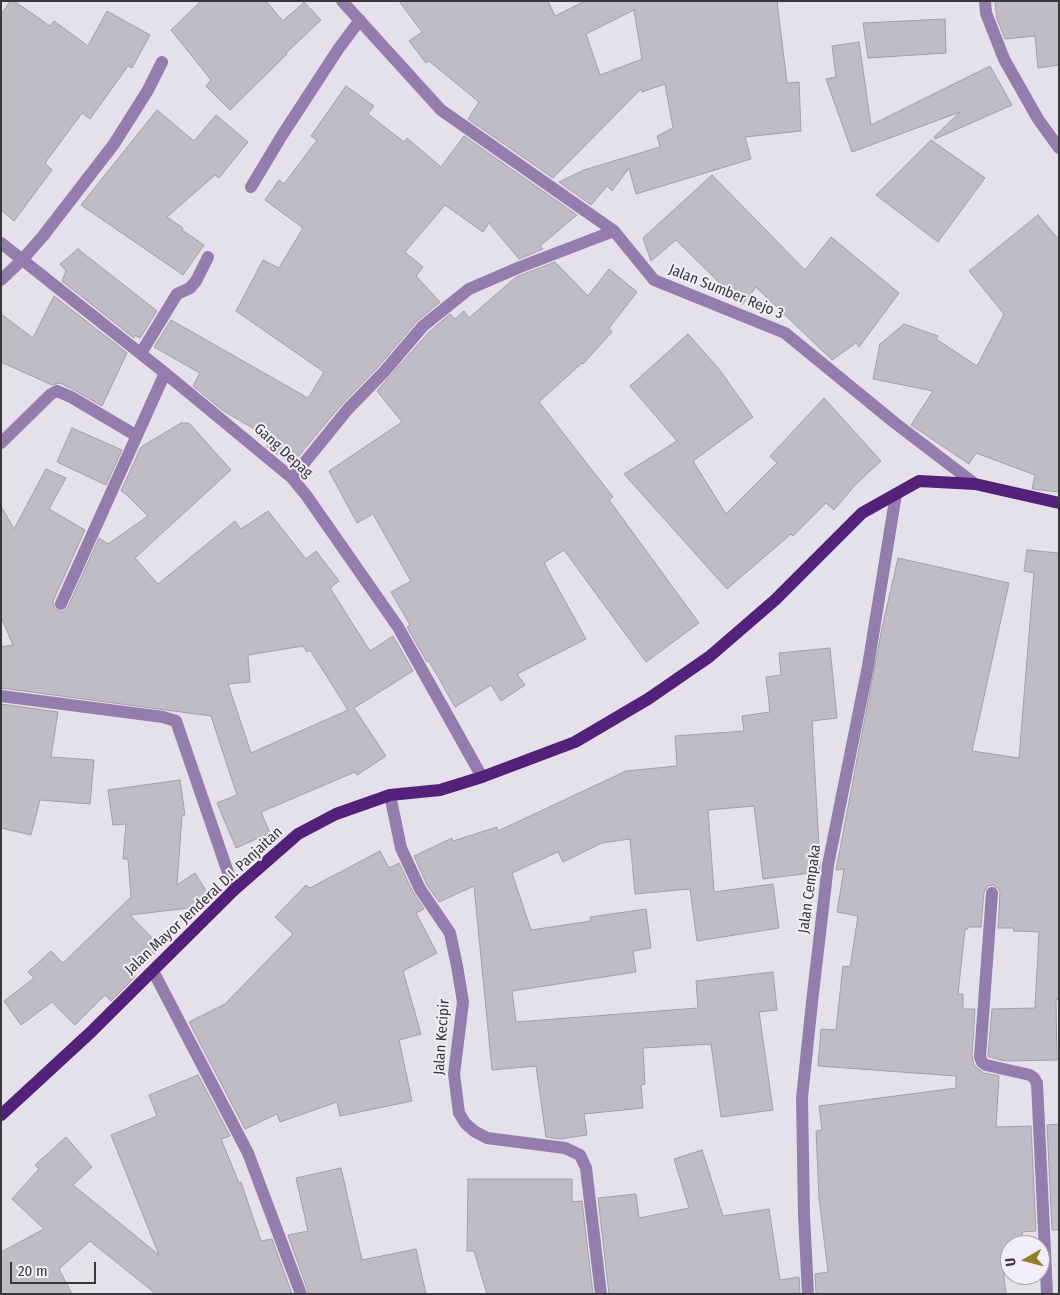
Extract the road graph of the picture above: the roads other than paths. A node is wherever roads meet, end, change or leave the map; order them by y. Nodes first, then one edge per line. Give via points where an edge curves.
1 (342, 1) edge
2 (985, 1) edge
3 (360, 20) junction
4 (162, 62) dead end
5 (1059, 148) edge
6 (251, 187) dead end
7 (614, 231) junction
8 (1, 243) edge
9 (208, 257) dead end
10 (22, 260) junction
11 (1, 280) edge
12 (141, 353) junction
13 (166, 373) junction
14 (137, 436) junction
15 (1, 443) edge
16 (292, 478) junction
17 (975, 484) junction
18 (896, 494) junction
19 (1059, 503) edge
20 (61, 604) dead end
21 (1, 696) edge
22 (482, 777) junction
23 (390, 795) junction
24 (234, 890) junction
25 (992, 893) dead end
26 (153, 971) junction
27 (1, 1115) edge
28 (301, 1294) edge
29 (601, 1294) edge
30 (808, 1294) edge
31 (1047, 1294) edge

1 - 3 street, Jalan Sumber Rejo 3
2 - 5 street via 986,13 1004,59 1038,119
3 - 6 street
3 - 7 street, Jalan Sumber Rejo 3 via 441,110
4 - 10 street via 114,144
7 - 16 street via 470,289 423,326 348,409
7 - 17 street, Jalan Sumber Rejo 3 via 654,280 784,333
8 - 10 street, Gang Depag
9 - 12 street via 196,281 177,294
10 - 11 street
10 - 12 street, Gang Depag
12 - 13 street, Gang Depag
13 - 14 street
13 - 16 street, Gang Depag
14 - 15 street via 57,391
14 - 20 street
16 - 22 street, Gang Depag via 398,627
17 - 18 main road, Jalan Mayor Jenderal D.I. Panjaitan via 919,481
17 - 19 main road, Jalan Mayor Jenderal D.I. Panjaitan
18 - 22 main road, Jalan Mayor Jenderal D.I. Panjaitan via 862,513 775,600 709,657 648,699 576,742
18 - 30 street, Jalan Cempaka via 868,666 828,865 812,1002 802,1098
21 - 24 street via 176,722
22 - 23 main road, Jalan Mayor Jenderal D.I. Panjaitan via 440,790
23 - 24 main road, Jalan Mayor Jenderal D.I. Panjaitan via 336,814 298,834
23 - 29 street, Jalan Kecipir via 400,848 420,889 450,933 463,1002 454,1074 459,1112 465,1123 487,1138 565,1148 580,1155 586,1168
24 - 26 main road, Jalan Mayor Jenderal D.I. Panjaitan
25 - 31 street via 980,1057 986,1065 1030,1075 1036,1083
26 - 27 main road, Jalan Mayor Jenderal D.I. Panjaitan
26 - 28 street via 248,1153

